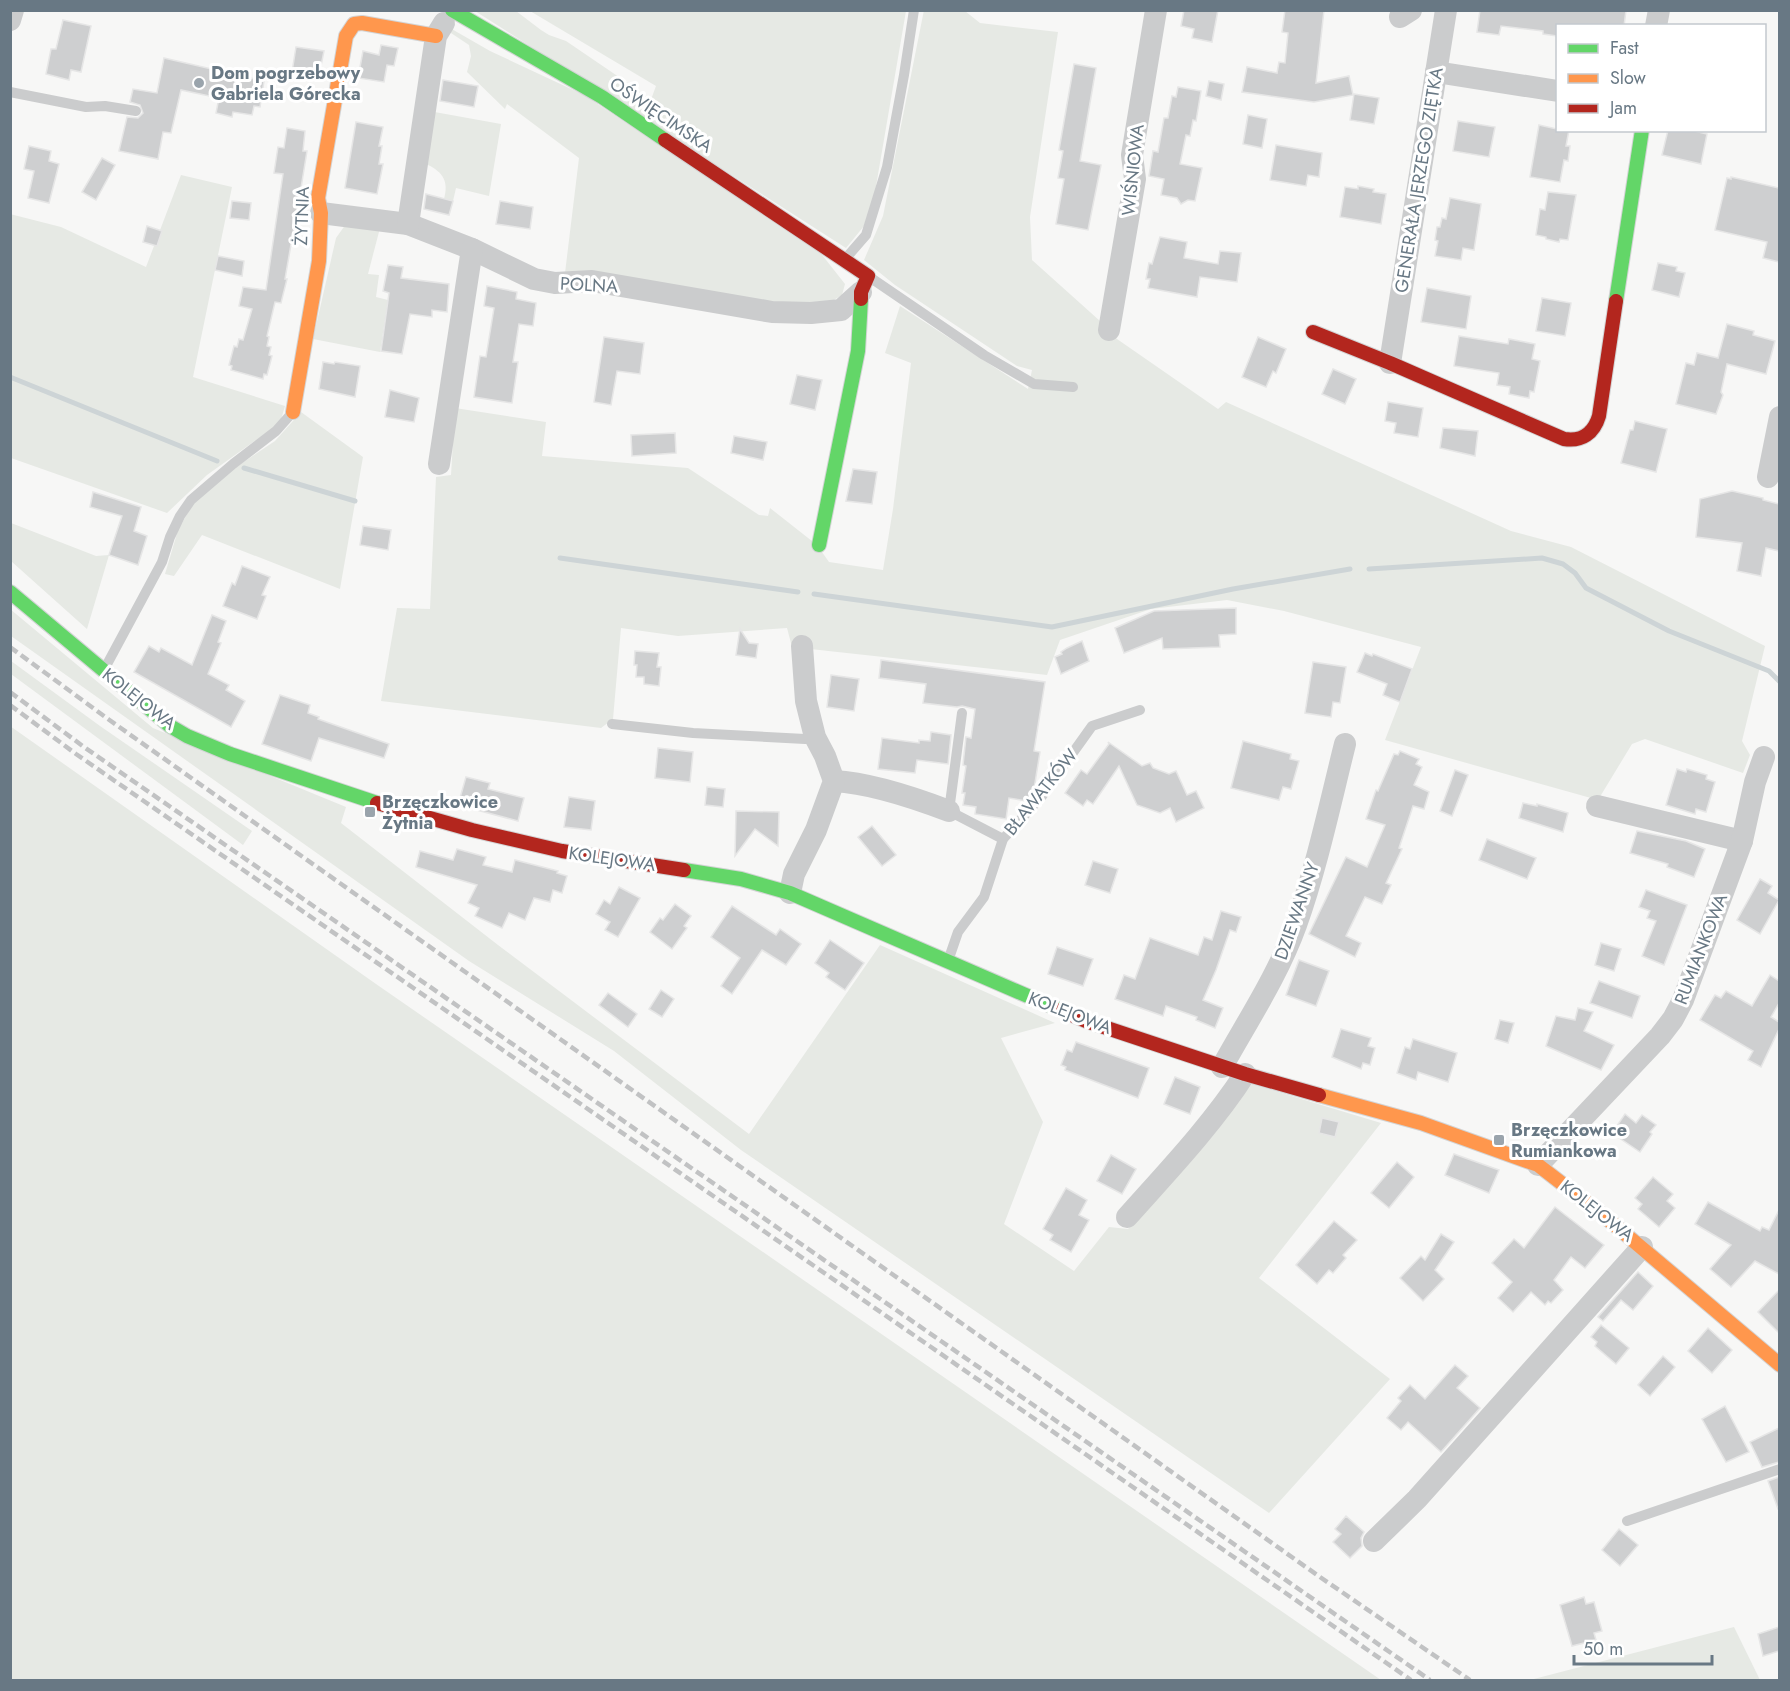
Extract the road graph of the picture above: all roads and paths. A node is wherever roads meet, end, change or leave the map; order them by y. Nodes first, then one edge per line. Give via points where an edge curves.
1 (13, 10) edge
2 (914, 10) edge
3 (1156, 10) edge
4 (452, 11) edge
5 (1441, 11) edge
6 (10, 20) edge
7 (436, 36) junction
8 (1436, 72) junction
9 (1556, 91) edge
10 (10, 92) edge
11 (136, 111) dead end
12 (1642, 132) edge
13 (321, 213) junction
14 (408, 224) junction
15 (472, 249) junction
16 (844, 260) junction
17 (865, 284) junction
18 (1109, 330) dead end
19 (1313, 332) dead end
20 (1391, 356) junction
21 (1073, 387) dead end
22 (293, 411) joint
23 (1779, 417) edge
24 (440, 464) dead end
25 (1768, 477) dead end
26 (819, 545) dead end
27 (10, 592) edge
28 (802, 646) dead end
29 (103, 671) junction
30 (1140, 710) dead end
31 (962, 713) dead end
32 (612, 724) dead end
33 (815, 737) junction
34 (1345, 744) dead end
35 (1764, 757) dead end
36 (834, 781) junction
37 (1597, 806) dead end
38 (949, 811) junction
39 (1003, 839) junction
40 (1742, 841) junction
41 (790, 893) junction
42 (948, 962) junction
43 (1222, 1067) junction
44 (1245, 1074) junction
45 (1538, 1165) junction
46 (1127, 1217) dead end
47 (1642, 1247) junction
48 (1779, 1364) edge
49 (1779, 1469) edge
50 (1627, 1521) dead end
51 (1374, 1540) dead end

1 - 6 street
2 - 16 lane via 887,167 866,235
3 - 18 street, WIŚNIOWA via 1132,155 1135,179
4 - 7 street
4 - 16 street, OŚWIĘCIMSKA via 602,97
5 - 8 street, GENERAŁA JERZEGO ZIĘTKA
7 - 13 street, ŻYTNIA via 367,23 354,24 346,36 318,198
7 - 14 street
8 - 9 street
8 - 20 street, GENERAŁA JERZEGO ZIĘTKA
10 - 11 lane via 86,107
12 - 20 street via 1599,416 1593,430 1576,441 1564,439
13 - 14 street, POLNA
13 - 22 street, ŻYTNIA via 319,261
14 - 15 street, POLNA
15 - 17 street, POLNA via 534,279 555,283 592,281 772,312 841,310
15 - 24 street
16 - 17 street, OŚWIĘCIMSKA
17 - 21 lane via 1034,384
17 - 26 street via 858,351
19 - 20 street
22 - 29 lane via 276,432 191,500
23 - 25 street
27 - 29 street, KOLEJOWA
28 - 33 street
29 - 41 street, KOLEJOWA via 187,736 378,803 562,851 695,870
30 - 39 lane, BŁAWATKÓW via 1092,726 1042,796
31 - 38 lane
32 - 33 lane via 693,733
33 - 36 street
34 - 43 street, DZIEWANNY via 1296,926 1273,978
35 - 40 street, RUMIANKOWA
36 - 38 street, BŁAWATKÓW via 852,782
36 - 41 street via 794,874
37 - 40 street
38 - 39 lane, BŁAWATKÓW
39 - 42 lane via 984,897 958,932
40 - 45 street, RUMIANKOWA via 1673,1019
41 - 42 street, KOLEJOWA
42 - 43 street, KOLEJOWA via 1086,1021
43 - 44 street, KOLEJOWA
44 - 45 street, KOLEJOWA via 1421,1124
44 - 46 street via 1179,1159
45 - 47 street, KOLEJOWA
47 - 48 street, KOLEJOWA
47 - 51 street, KOLEJOWA via 1417,1499
49 - 50 lane

